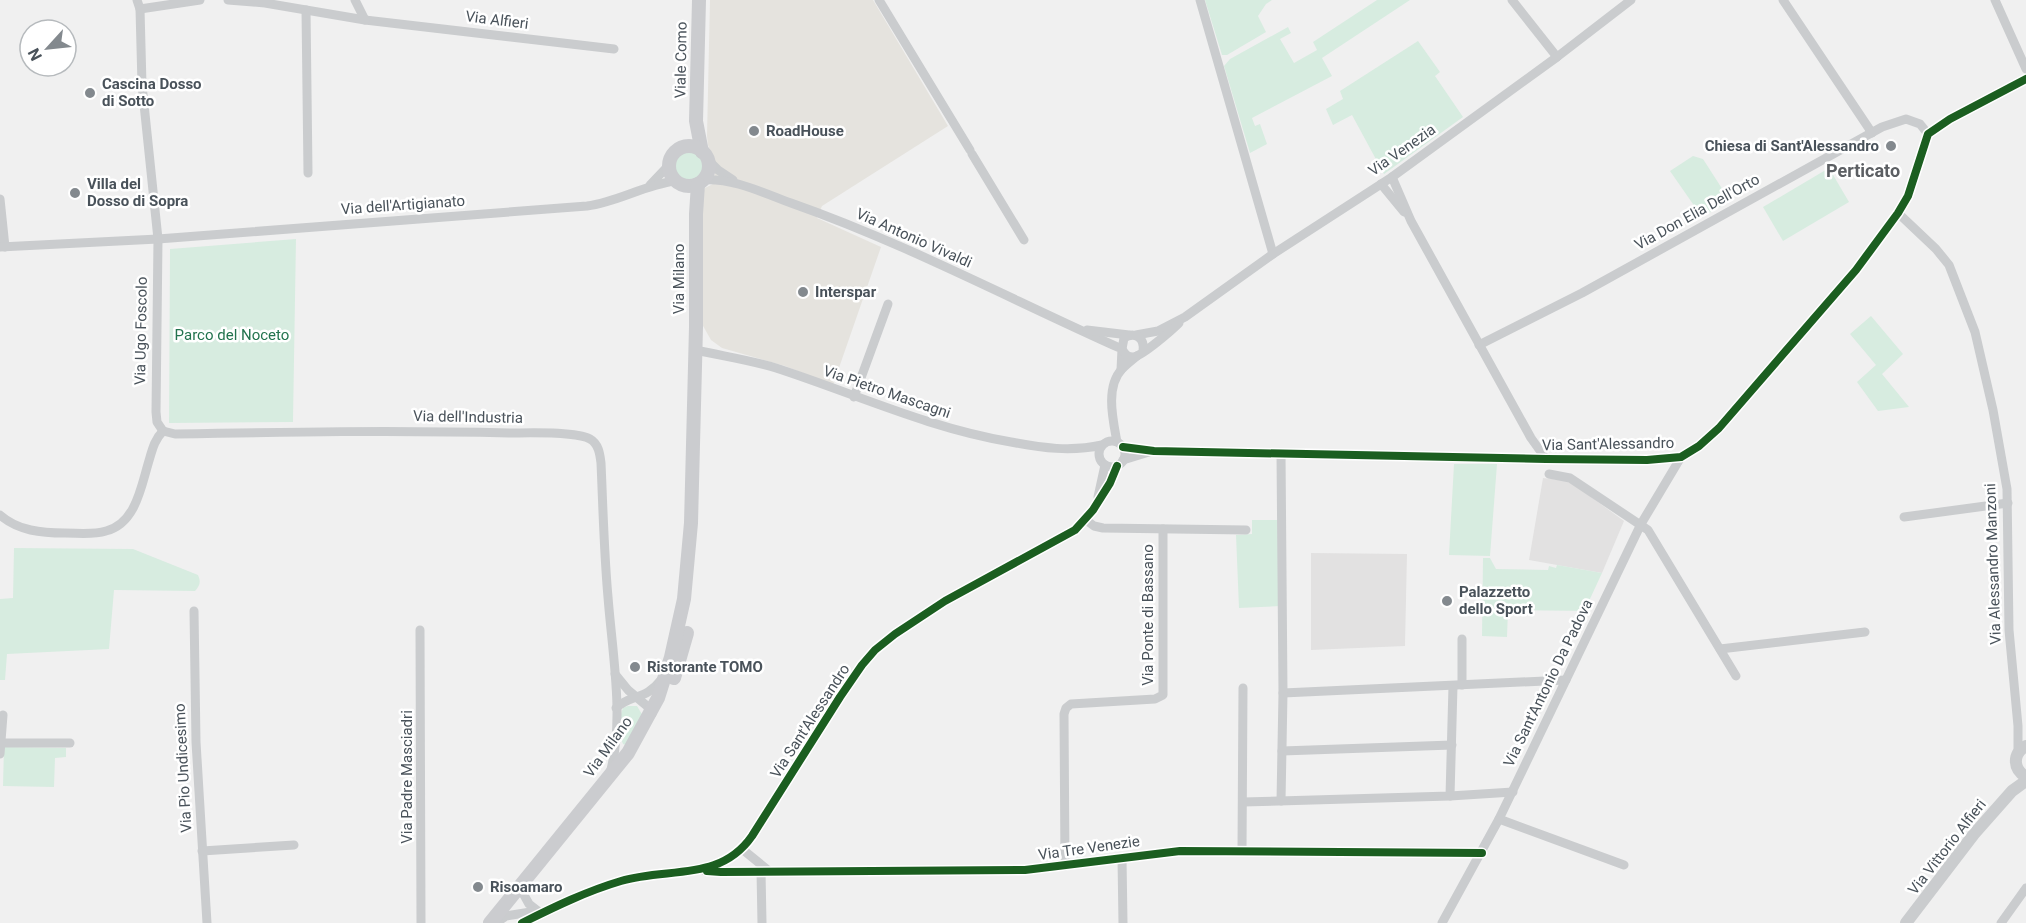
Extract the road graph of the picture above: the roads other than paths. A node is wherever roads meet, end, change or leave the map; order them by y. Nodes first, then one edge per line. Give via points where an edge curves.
1 (200, 0) edge
2 (228, 0) edge
3 (355, 0) edge
4 (699, 0) edge
5 (879, 0) edge
6 (1200, 0) edge
7 (1512, 0) edge
8 (1631, 0) edge
9 (1783, 0) edge
10 (1995, 0) edge
11 (139, 5) edge
12 (306, 10) junction
13 (365, 20) junction
14 (614, 49) dead end
15 (1557, 57) junction
16 (2026, 69) edge
17 (2026, 79) edge
18 (696, 121) junction
19 (1872, 132) junction
20 (1928, 134) junction
21 (680, 149) junction
22 (704, 155) junction
23 (669, 165) junction
24 (308, 173) dead end
25 (1392, 177) junction
26 (675, 181) junction
27 (701, 182) junction
28 (737, 183) junction
29 (1381, 184) junction
30 (648, 186) junction
31 (0, 199) edge
32 (1898, 213) junction
33 (696, 214) junction
34 (1411, 221) junction
35 (158, 239) junction
36 (1024, 240) dead end
37 (3, 247) edge
38 (1273, 254) junction
39 (888, 304) dead end
40 (1185, 317) junction
41 (1076, 329) junction
42 (1132, 335) junction
43 (1479, 345) junction
44 (1122, 349) junction
45 (696, 350) junction
46 (1140, 354) junction
47 (1121, 370) junction
48 (854, 397) junction
49 (163, 431) junction
50 (1531, 438) junction
51 (1113, 444) junction
52 (1072, 450) junction
53 (1154, 451) junction
54 (1281, 453) junction
55 (1681, 457) junction
56 (1531, 459) junction
57 (1546, 459) junction
58 (1103, 462) junction
59 (1120, 463) junction
60 (1549, 474) dead end
61 (2008, 503) junction
62 (1093, 510) junction
63 (0, 515) edge
64 (1904, 518) dead end
65 (1086, 520) junction
66 (692, 523) junction
67 (1641, 524) junction
68 (1163, 529) junction
69 (1246, 530) dead end
70 (194, 610) dead end
71 (420, 630) dead end
72 (1865, 632) dead end
73 (1462, 639) dead end
74 (1720, 649) junction
75 (667, 671) junction
76 (615, 674) junction
77 (1736, 676) dead end
78 (1566, 680) junction
79 (1458, 685) junction
80 (1243, 688) dead end
81 (1283, 693) junction
82 (637, 698) junction
83 (616, 708) junction
84 (652, 712) junction
85 (3, 715) dead end
86 (2018, 726) junction
87 (616, 737) junction
88 (2026, 741) edge
89 (1, 743) edge
90 (70, 743) dead end
91 (1452, 745) junction
92 (637, 748) junction
93 (2022, 750) edge
94 (1282, 751) junction
95 (0, 754) edge
96 (610, 776) junction
97 (2024, 777) edge
98 (1513, 792) junction
99 (1450, 796) junction
100 (1281, 801) junction
101 (1243, 802) junction
102 (1499, 819) junction
103 (294, 845) dead end
104 (202, 850) junction
105 (1242, 850) junction
106 (740, 851) junction
107 (1482, 853) junction
108 (1122, 858) junction
109 (1624, 864) dead end
110 (1065, 866) junction
111 (701, 869) junction
112 (765, 871) junction
113 (747, 872) junction
114 (2026, 888) edge
115 (524, 895) junction
116 (540, 912) junction
117 (501, 921) edge
118 (207, 923) edge
119 (421, 923) edge
120 (490, 923) edge
121 (522, 923) edge
122 (762, 923) edge
123 (1123, 923) edge
124 (1442, 923) edge
125 (1906, 923) edge
126 (2001, 923) edge

1 - 11 street
2 - 12 street, Via Alfieri
3 - 13 street
4 - 18 main road, Viale Como
5 - 36 street
6 - 38 street
7 - 15 street
8 - 15 street, Via Venezia
9 - 19 street
10 - 16 street
11 - 35 street, Via Ugo Foscolo via 142,92
12 - 13 street, Via Alfieri
12 - 24 street
13 - 14 street, Via Alfieri
15 - 25 street, Via Venezia
17 - 20 street
18 - 21 main road
18 - 22 main road, Viale Como
19 - 20 street, Via Don Elia Dell'Orto via 1906,119 1920,124
19 - 43 street, Via Don Elia Dell'Orto via 1582,293
20 - 32 street, Via Sant'Alessandro via 1908,196
21 - 22 main road via 696,148
21 - 23 main road
22 - 27 main road via 708,165
22 - 28 street
23 - 26 main road
23 - 30 street, Via dell'Artigianato
25 - 29 street, Via Venezia
25 - 34 street
26 - 27 main road via 690,186
26 - 30 street, Via dell'Artigianato
26 - 33 main road
27 - 28 street
27 - 33 main road, Via Milano
28 - 41 street, Via Antonio Vivaldi via 822,214
29 - 34 street
29 - 38 street, Via Venezia
30 - 35 street, Via dell'Artigianato via 586,206
31 - 37 street
32 - 55 street, Via Sant'Alessandro via 1856,270 1722,424
32 - 61 street, Via Alessandro Manzoni via 1947,261 1970,317 2001,450
33 - 45 main road, Via Milano
34 - 43 street
35 - 37 street, Via dell'Artigianato
35 - 49 street, Via Ugo Foscolo via 156,412
38 - 40 street, Via Venezia
39 - 48 street
40 - 42 street, Via Venezia via 1158,331
40 - 46 street, Via Venezia
41 - 42 street
41 - 44 street, Via Antonio Vivaldi
42 - 44 street
42 - 46 street via 1144,345
43 - 50 street
44 - 46 street via 1131,357
44 - 47 street
45 - 48 street, Via Pietro Mascagni via 775,368
45 - 66 main road, Via Milano
46 - 47 street, Via Venezia
47 - 51 street via 1113,392
48 - 52 street, Via Pietro Mascagni via 954,431
49 - 63 street via 154,443 135,503 114,529 98,533 38,532 18,527
49 - 76 street, Via dell'Industria via 489,432 577,435 590,439 597,446 601,463
50 - 56 street
50 - 57 street
51 - 52 street, Via Pietro Mascagni
51 - 53 street, Via Sant'Alessandro
51 - 58 street, Via Sant'Alessandro via 1099,452
51 - 59 street via 1125,454
52 - 58 street, Via Pietro Mascagni
53 - 54 street, Via Sant'Alessandro
53 - 59 street, Via Sant'Alessandro
54 - 56 street, Via Sant'Alessandro
54 - 81 street
55 - 57 street, Via Sant'Alessandro
55 - 67 street, Via Sant'Antonio Da Padova
56 - 57 street, Via Sant'Alessandro
58 - 59 street, Via Pietro Mascagni
58 - 62 street, Via Sant'Alessandro via 1100,492
59 - 62 street, Via Sant'Alessandro
60 - 67 street via 1572,479
61 - 64 street
61 - 86 street, Via Alessandro Manzoni via 2009,630
62 - 65 street, Via Sant'Alessandro
65 - 68 street via 1100,528
65 - 106 street, Via Sant'Alessandro via 1067,535 935,608 875,650
66 - 75 main road, Via Milano via 683,605
66 - 92 main road, Via Milano via 693,575 685,640 667,698
67 - 74 street via 1653,537
67 - 78 street, Via Sant'Antonio Da Padova
68 - 69 street
68 - 110 street, Via Ponte di Bassano via 1163,695 1155,699 1071,704 1065,708
70 - 104 street, Via Pio Undicesimo
71 - 119 street, Via Padre Masciadri
72 - 74 street
73 - 79 street
74 - 77 street
75 - 82 street via 654,690
75 - 84 main road, Via Milano
76 - 82 street
76 - 83 street
78 - 79 street
78 - 98 street, Via Sant'Antonio Da Padova
79 - 81 street
79 - 91 street
80 - 101 street
81 - 94 street
82 - 83 street
82 - 84 street
83 - 87 street
84 - 92 main road, Via Milano
84 - 92 street
85 - 89 street
86 - 88 street, Via Alessandro Manzoni
86 - 93 street, Via Alessandro Manzoni
87 - 92 street
87 - 96 street
89 - 90 street
89 - 95 street
91 - 94 street
91 - 99 street
92 - 96 main road, Via Milano
92 - 115 main road, Via Milano
93 - 97 street via 2015,763
94 - 100 street
96 - 120 main road, Via Milano
97 - 125 street, Via Vittorio Alfieri via 1974,834
98 - 99 street
98 - 102 street, Via Sant'Antonio Da Padova
99 - 100 street
100 - 101 street
101 - 105 street
102 - 107 street, Via Sant'Antonio Da Padova
102 - 109 street
103 - 104 street
104 - 118 street, Via Pio Undicesimo
105 - 107 street, Via Tre Venezie
105 - 108 street, Via Tre Venezie via 1176,851
106 - 111 street via 725,862
106 - 112 street
106 - 113 street via 738,863
107 - 124 street, Via Sant'Antonio Da Padova
108 - 110 street, Via Tre Venezie
108 - 123 street
110 - 112 street, Via Tre Venezie via 1025,870
111 - 113 street, Via Tre Venezie
111 - 116 street via 630,878
112 - 113 street, Via Tre Venezie
112 - 122 street
114 - 126 street
115 - 116 street
115 - 117 main road, Via Milano
116 - 117 street
116 - 121 street

